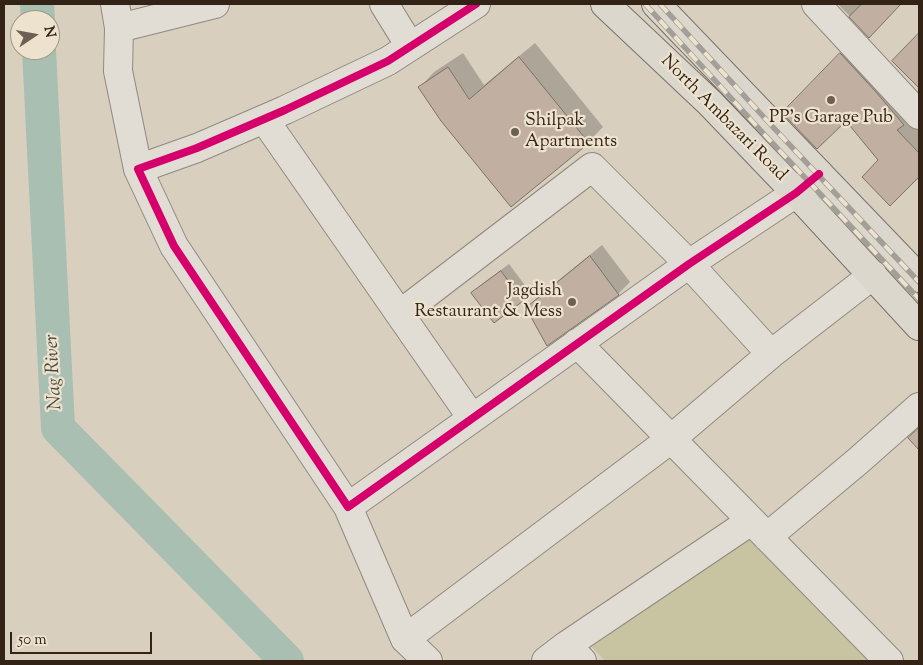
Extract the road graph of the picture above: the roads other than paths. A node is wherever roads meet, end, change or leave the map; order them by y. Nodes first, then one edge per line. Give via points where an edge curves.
1 (215, 4) edge
2 (384, 4) edge
3 (476, 4) edge
4 (605, 4) edge
5 (656, 4) edge
6 (816, 4) edge
7 (117, 16) edge
8 (410, 46) junction
9 (919, 114) edge
10 (264, 118) junction
11 (138, 169) junction
12 (819, 174) junction
13 (796, 193) junction
14 (689, 264) junction
15 (872, 275) junction
16 (919, 278) edge
17 (400, 314) junction
18 (919, 326) edge
19 (577, 343) junction
20 (771, 354) junction
21 (919, 406) edge
22 (472, 418) junction
23 (671, 439) junction
24 (348, 506) junction
25 (759, 529) junction
26 (405, 639) junction
27 (565, 656) edge
28 (428, 661) edge
29 (889, 661) edge

1 - 7 street
2 - 8 street
3 - 8 street
4 - 13 main road, North Ambazari Road via 710,103
5 - 12 main road, North Ambazari Road
6 - 9 street
7 - 11 street via 118,71
8 - 10 street via 388,61
10 - 11 street via 197,148
10 - 17 street
11 - 24 street via 174,246
12 - 13 street
12 - 16 main road, North Ambazari Road
13 - 14 street
13 - 15 main road, North Ambazari Road
14 - 17 street via 592,167
14 - 19 street
14 - 20 street
15 - 18 main road, North Ambazari Road
15 - 20 street
17 - 22 street
19 - 22 street
19 - 23 street
20 - 23 street
21 - 25 street via 858,461
22 - 24 street
23 - 25 street
23 - 26 street
24 - 26 street
25 - 27 street
25 - 29 street
26 - 28 street

